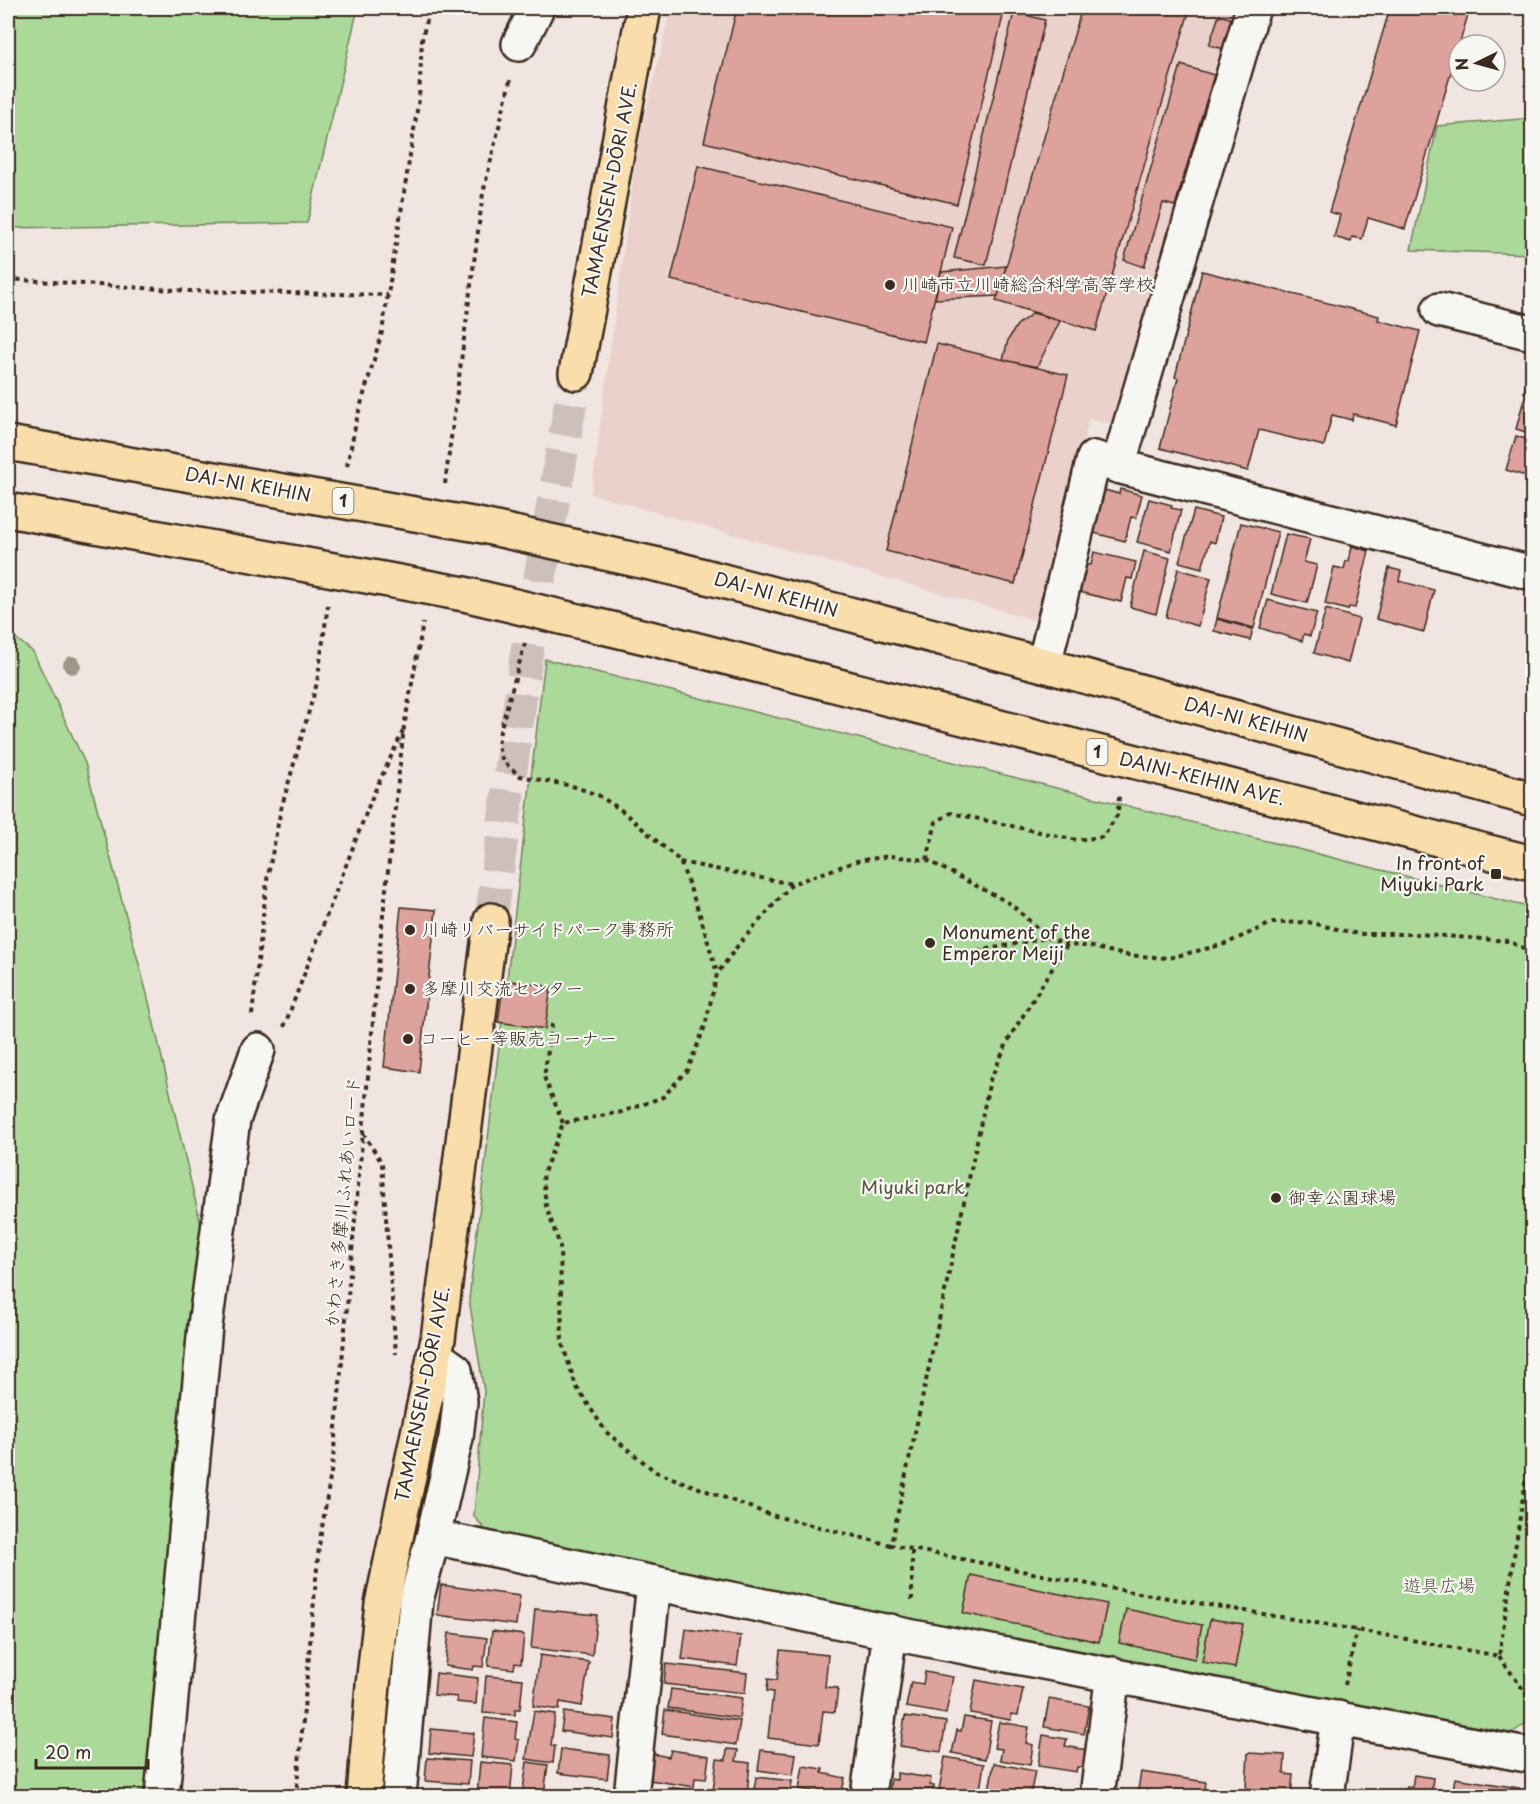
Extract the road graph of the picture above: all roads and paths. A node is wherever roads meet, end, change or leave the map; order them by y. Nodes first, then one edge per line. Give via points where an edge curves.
1 (429, 8) edge
2 (537, 8) edge
3 (644, 8) edge
4 (1252, 8) edge
5 (519, 44) joint
6 (8, 279) edge
7 (388, 295) junction
8 (1438, 310) dead end
9 (1533, 333) edge
10 (576, 374) tunnel mouth
11 (8, 443) edge
12 (1118, 466) junction
13 (347, 471) dead end
14 (445, 489) dead end
15 (8, 510) edge
16 (1533, 573) edge
17 (328, 600) dead end
18 (423, 622) dead end
19 (525, 643) dead end
20 (1044, 665) junction
21 (404, 727) junction
22 (1119, 788) dead end
23 (1533, 799) edge
24 (927, 860) junction
25 (680, 861) junction
26 (1533, 863) edge
27 (792, 884) junction
28 (491, 920) tunnel mouth
29 (1048, 938) junction
30 (1067, 945) junction
31 (977, 951) dead end
32 (1533, 952) edge
33 (717, 974) junction
34 (552, 1024) dead end
35 (258, 1050) junction
36 (563, 1123) junction
37 (363, 1132) junction
38 (434, 1355) junction
39 (426, 1394) junction
40 (1533, 1437) edge
41 (433, 1538) junction
42 (891, 1545) junction
43 (912, 1550) junction
44 (654, 1583) junction
45 (1357, 1630) junction
46 (901, 1634) junction
47 (1499, 1656) junction
48 (1113, 1674) junction
49 (1533, 1702) edge
50 (1338, 1718) junction
51 (1533, 1756) edge
52 (162, 1797) edge
53 (296, 1797) edge
54 (364, 1797) edge
55 (399, 1797) edge
56 (631, 1797) edge
57 (868, 1797) edge
58 (1097, 1797) edge
59 (1327, 1797) edge

1 - 7 path
2 - 5 street
3 - 10 main road, TAMAENSEN-DŌRI AVE.
4 - 12 street
5 - 14 path via 483,193
6 - 7 path via 189,291
7 - 13 path
8 - 9 street
11 - 20 main road, DAI-NI KEIHIN / 1, bridge via 478,525 677,569
12 - 16 street
12 - 20 street via 1094,458
15 - 26 main road, DAINI-KEIHIN AVE. / 1, bridge via 464,594
17 - 35 path via 317,683 281,809 267,880 250,1035
18 - 21 path, かわさき多摩川ふれあいロード
19 - 25 path via 500,731 501,757 520,776 598,795
20 - 23 main road, DAI-NI KEIHIN / 1
21 - 35 path via 369,806 278,1042 269,1049
21 - 37 path, かわさき多摩川ふれあいロード
22 - 24 path via 1118,814 1103,837 1077,840 951,813 936,822
24 - 27 path via 890,856 857,861
24 - 29 path via 1011,904
25 - 27 path
25 - 33 path
27 - 33 path
28 - 38 main road, TAMAENSEN-DŌRI AVE.
29 - 30 path
29 - 31 path
30 - 32 path via 1169,958 1225,944 1272,923 1308,922 1358,934 1508,941
30 - 42 path via 1011,1035 990,1080
33 - 36 path via 705,1026 688,1069 663,1097 622,1112
34 - 36 path via 544,1077
35 - 52 street via 233,1120 205,1326
36 - 42 path via 543,1175 546,1206 560,1246 562,1342 576,1386 606,1432 656,1472 771,1515
37 - 39 path via 382,1163 398,1377 402,1386
37 - 53 path, かわさき多摩川ふれあいロード via 333,1460 319,1546
38 - 39 main road, TAMAENSEN-DŌRI AVE.
38 - 41 street via 455,1370 460,1402 456,1438
39 - 54 main road, TAMAENSEN-DŌRI AVE. via 382,1604
40 - 47 path
41 - 44 street
41 - 55 street via 416,1600
42 - 43 path
43 - 45 path
43 - 46 path
44 - 46 street
44 - 56 street
45 - 47 path
45 - 50 path
46 - 48 street
46 - 57 street
47 - 49 path
48 - 50 street
48 - 58 street
50 - 51 street
50 - 59 street

